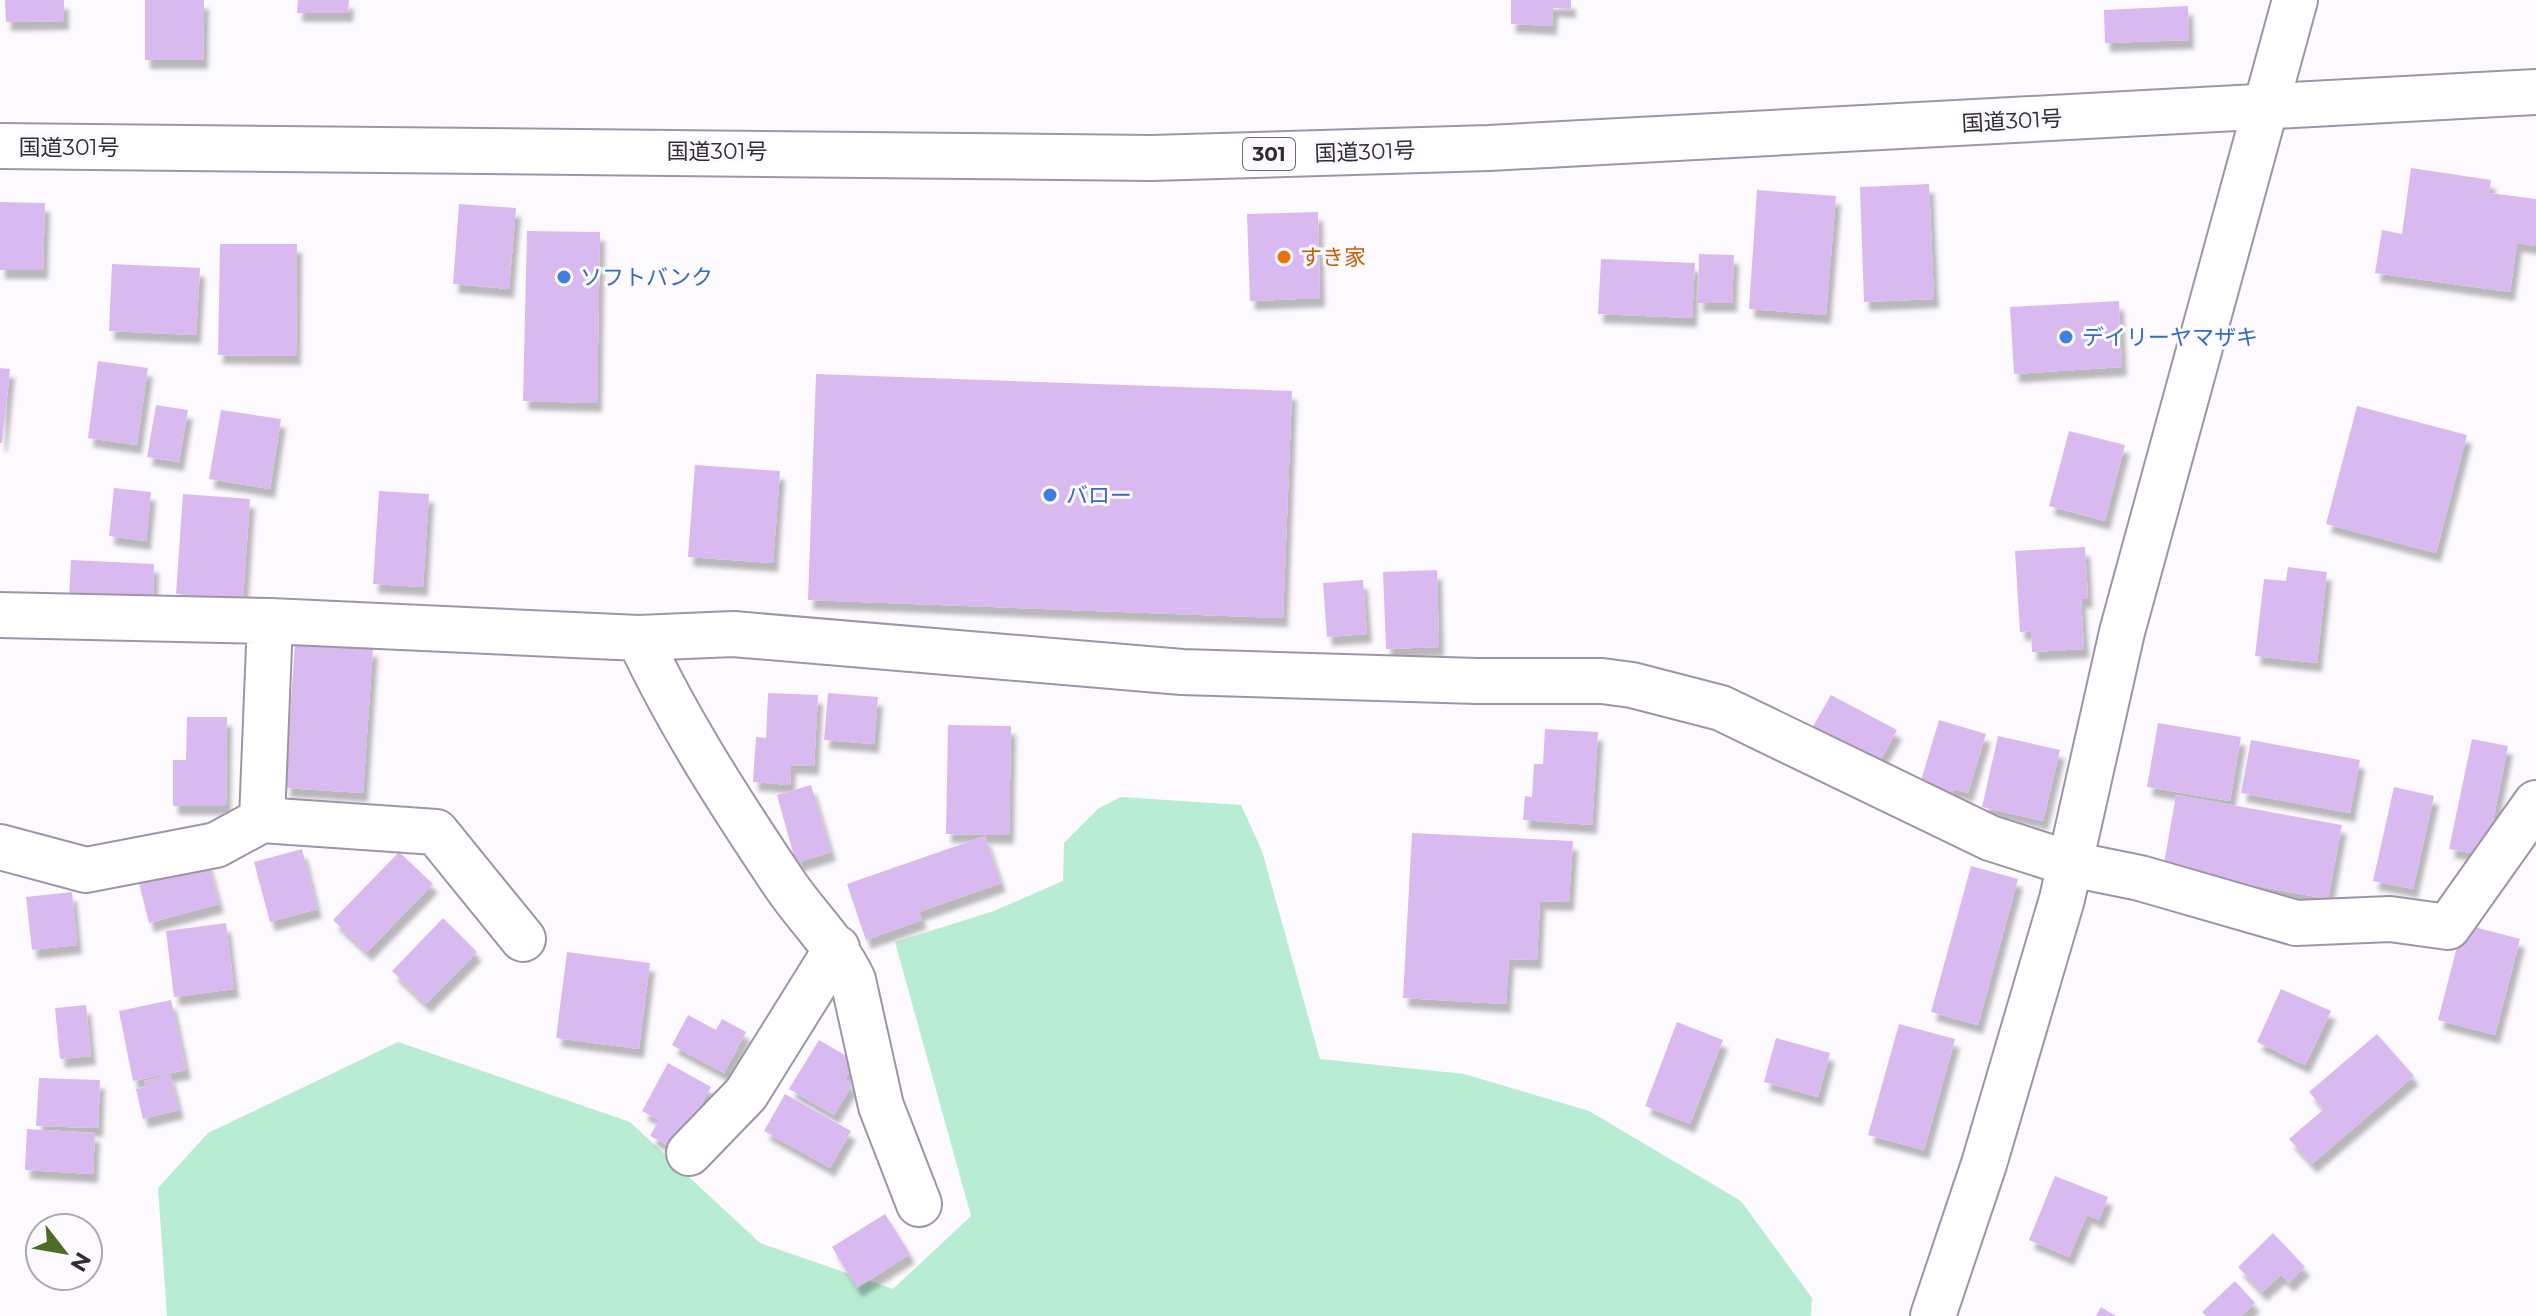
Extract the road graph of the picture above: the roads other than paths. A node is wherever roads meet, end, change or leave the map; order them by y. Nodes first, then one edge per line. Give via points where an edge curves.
1 (2295, 0) edge
2 (2536, 92) edge
3 (2268, 108) junction
4 (0, 146) edge
5 (0, 615) edge
6 (270, 621) junction
7 (639, 638) junction
8 (2536, 803) edge
9 (262, 820) junction
10 (0, 847) edge
11 (2071, 864) junction
12 (523, 939) dead end
13 (837, 948) junction
14 (689, 1153) dead end
15 (919, 1204) dead end
16 (1933, 1316) edge

1 - 3 main road
2 - 3 main road, 国道301号 / 301
3 - 4 main road, 国道301号 / 301 via 1489,148 1151,158
3 - 11 main road via 2126,618
5 - 6 main road
6 - 7 main road
6 - 9 main road
7 - 11 main road via 733,634 1182,672 1632,685 1721,708 1990,838
7 - 13 main road via 733,805 796,901
8 - 11 main road via 2448,927 2390,919 2296,923
9 - 10 main road via 216,845 86,870
9 - 12 main road via 436,832
11 - 16 main road via 1984,1164
13 - 14 main road via 746,1094
13 - 15 main road via 853,980 881,1106

